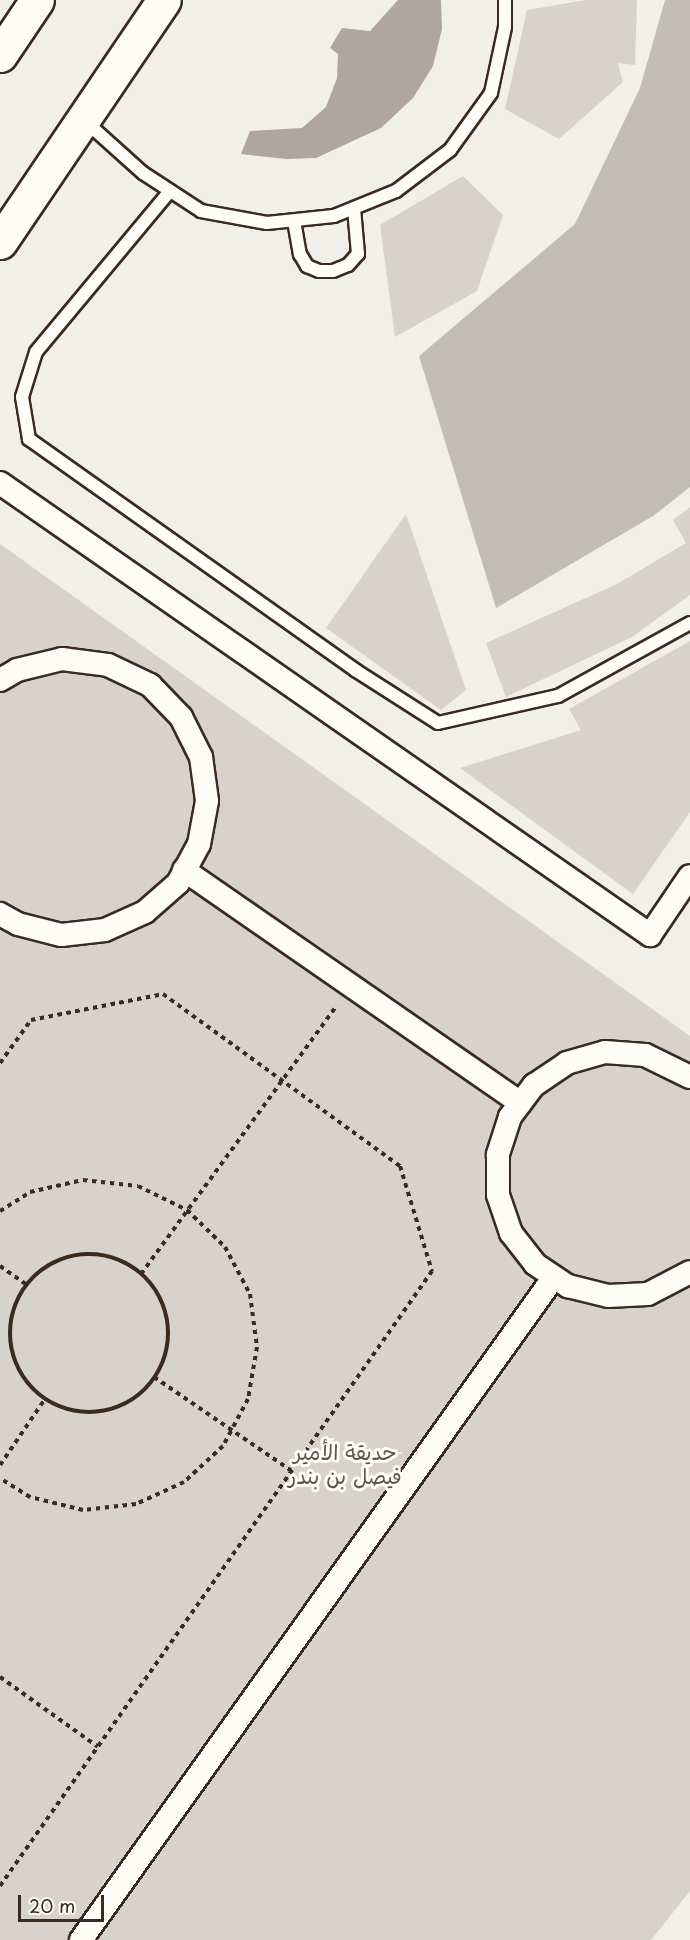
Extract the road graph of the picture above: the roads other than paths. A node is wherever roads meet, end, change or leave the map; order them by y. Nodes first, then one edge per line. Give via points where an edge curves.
1 (37, 0) edge
2 (164, 0) edge
3 (505, 0) edge
4 (0, 55) edge
5 (84, 120) junction
6 (170, 191) junction
7 (354, 208) junction
8 (294, 221) junction
9 (0, 242) edge
10 (0, 483) edge
11 (690, 623) edge
12 (0, 680) edge
13 (184, 870) junction
14 (690, 876) edge
15 (0, 914) edge
16 (690, 1077) edge
17 (520, 1104) junction
18 (690, 1272) edge
19 (554, 1277) junction
20 (81, 1940) edge

1 - 4 main road
2 - 5 main road
3 - 7 lane via 505,27 491,93 450,150 396,191
5 - 6 lane via 120,155
5 - 9 main road
6 - 8 lane via 201,211 267,223
6 - 11 lane via 36,352 22,396 29,439 355,670 438,723 558,696
7 - 8 lane via 334,216
7 - 8 lane via 358,254 348,265 333,271 319,272 307,266 300,254
10 - 14 street via 650,935
12 - 13 street via 17,670 62,659 108,665 150,686 181,717 201,757 207,801 199,844
13 - 15 street via 178,883 145,912 105,930 61,934 18,924
13 - 17 street
16 - 17 street via 645,1055 605,1053 567,1063 534,1085
17 - 19 street via 510,1117 498,1155 498,1195 511,1233 535,1264
18 - 19 street via 648,1294 608,1296 568,1286
19 - 20 street

